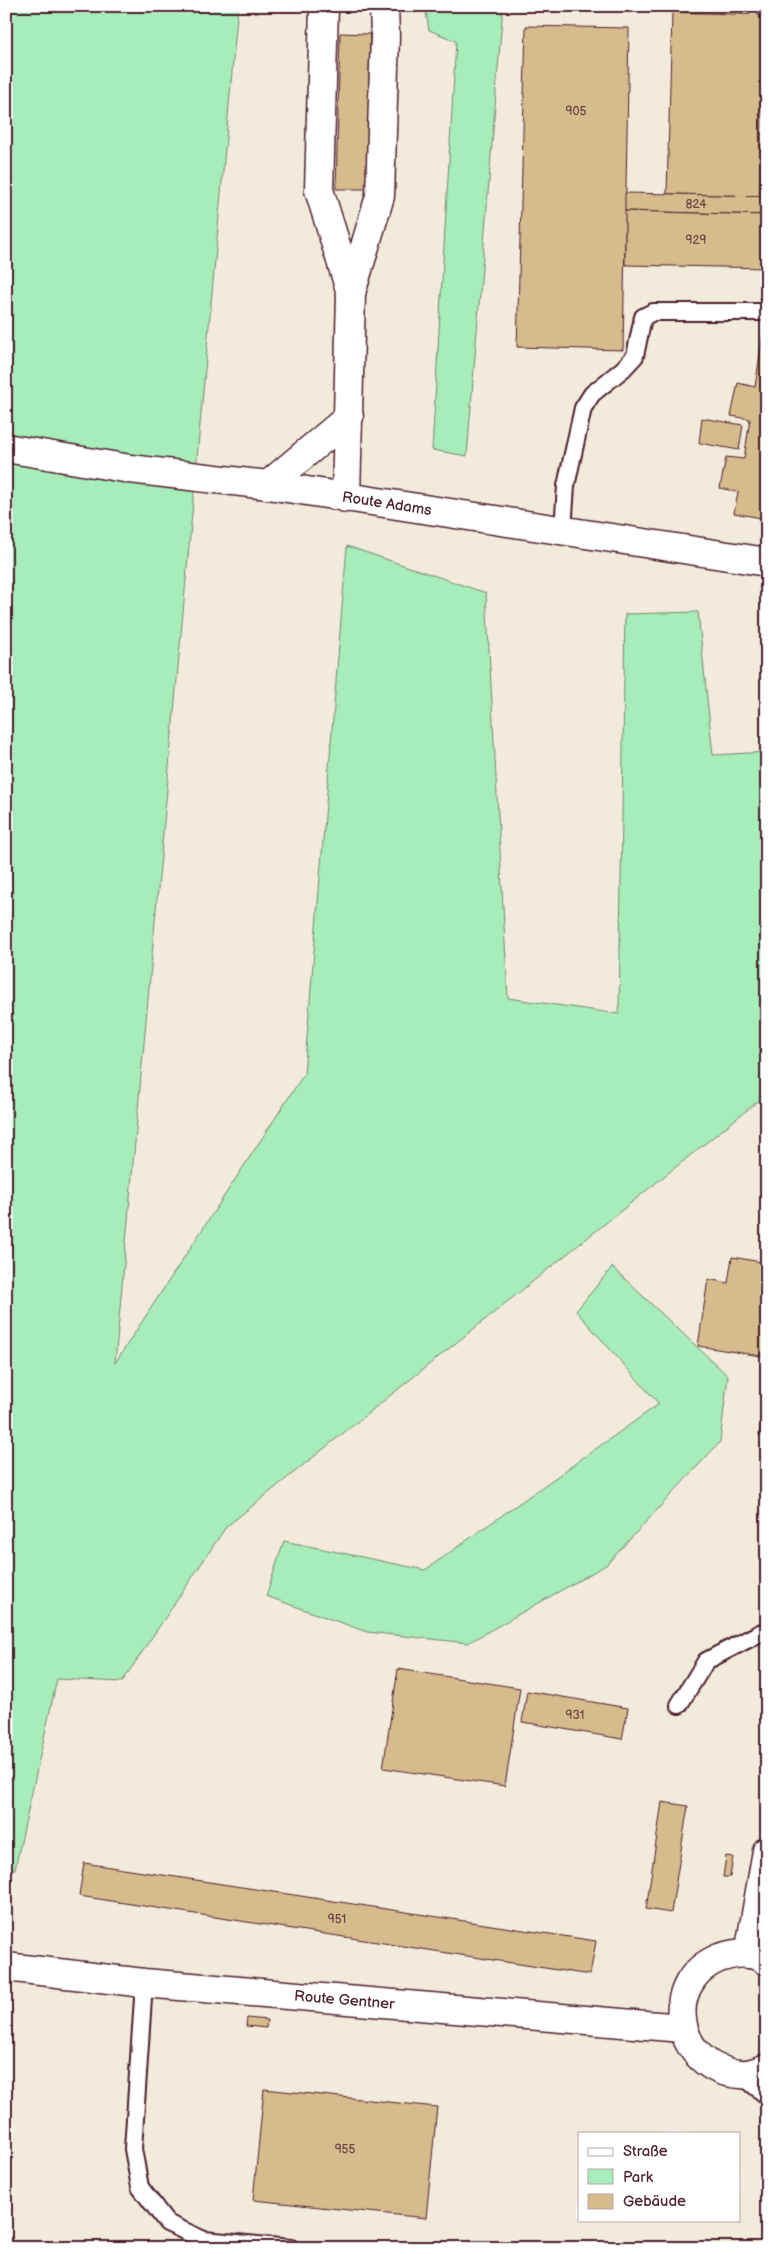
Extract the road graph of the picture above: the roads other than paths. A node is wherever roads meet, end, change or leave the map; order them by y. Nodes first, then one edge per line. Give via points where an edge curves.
1 (324, 6) edge
2 (384, 6) edge
3 (351, 293) junction
4 (766, 312) edge
5 (349, 417) junction
6 (6, 448) edge
7 (268, 485) junction
8 (346, 498) junction
9 (563, 530) junction
10 (767, 562) edge
11 (767, 1632) edge
12 (679, 1705) dead end
13 (767, 1851) edge
14 (758, 1957) edge
15 (6, 1966) edge
16 (144, 1983) junction
17 (682, 2028) junction
18 (767, 2068) edge
19 (740, 2074) junction
20 (767, 2096) edge
21 (291, 2248) edge

1 - 3 street via 319,190
2 - 3 street via 386,35 380,196
3 - 5 street
4 - 9 lane via 653,312 643,317 635,356 592,394 583,408 566,486
5 - 7 street
5 - 8 street
6 - 7 street, Route Adams via 130,469
7 - 8 street, Route Adams
8 - 9 street, Route Adams
9 - 10 street, Route Adams
11 - 12 lane via 706,1661
13 - 14 street
14 - 17 street via 728,1955 709,1962 694,1975 684,1994 680,2014
15 - 16 street, Route Gentner
16 - 17 street, Route Gentner
16 - 21 lane via 133,2149 140,2187 167,2223 204,2240
17 - 19 street via 691,2048 706,2063 724,2072
18 - 19 street
19 - 20 lane

